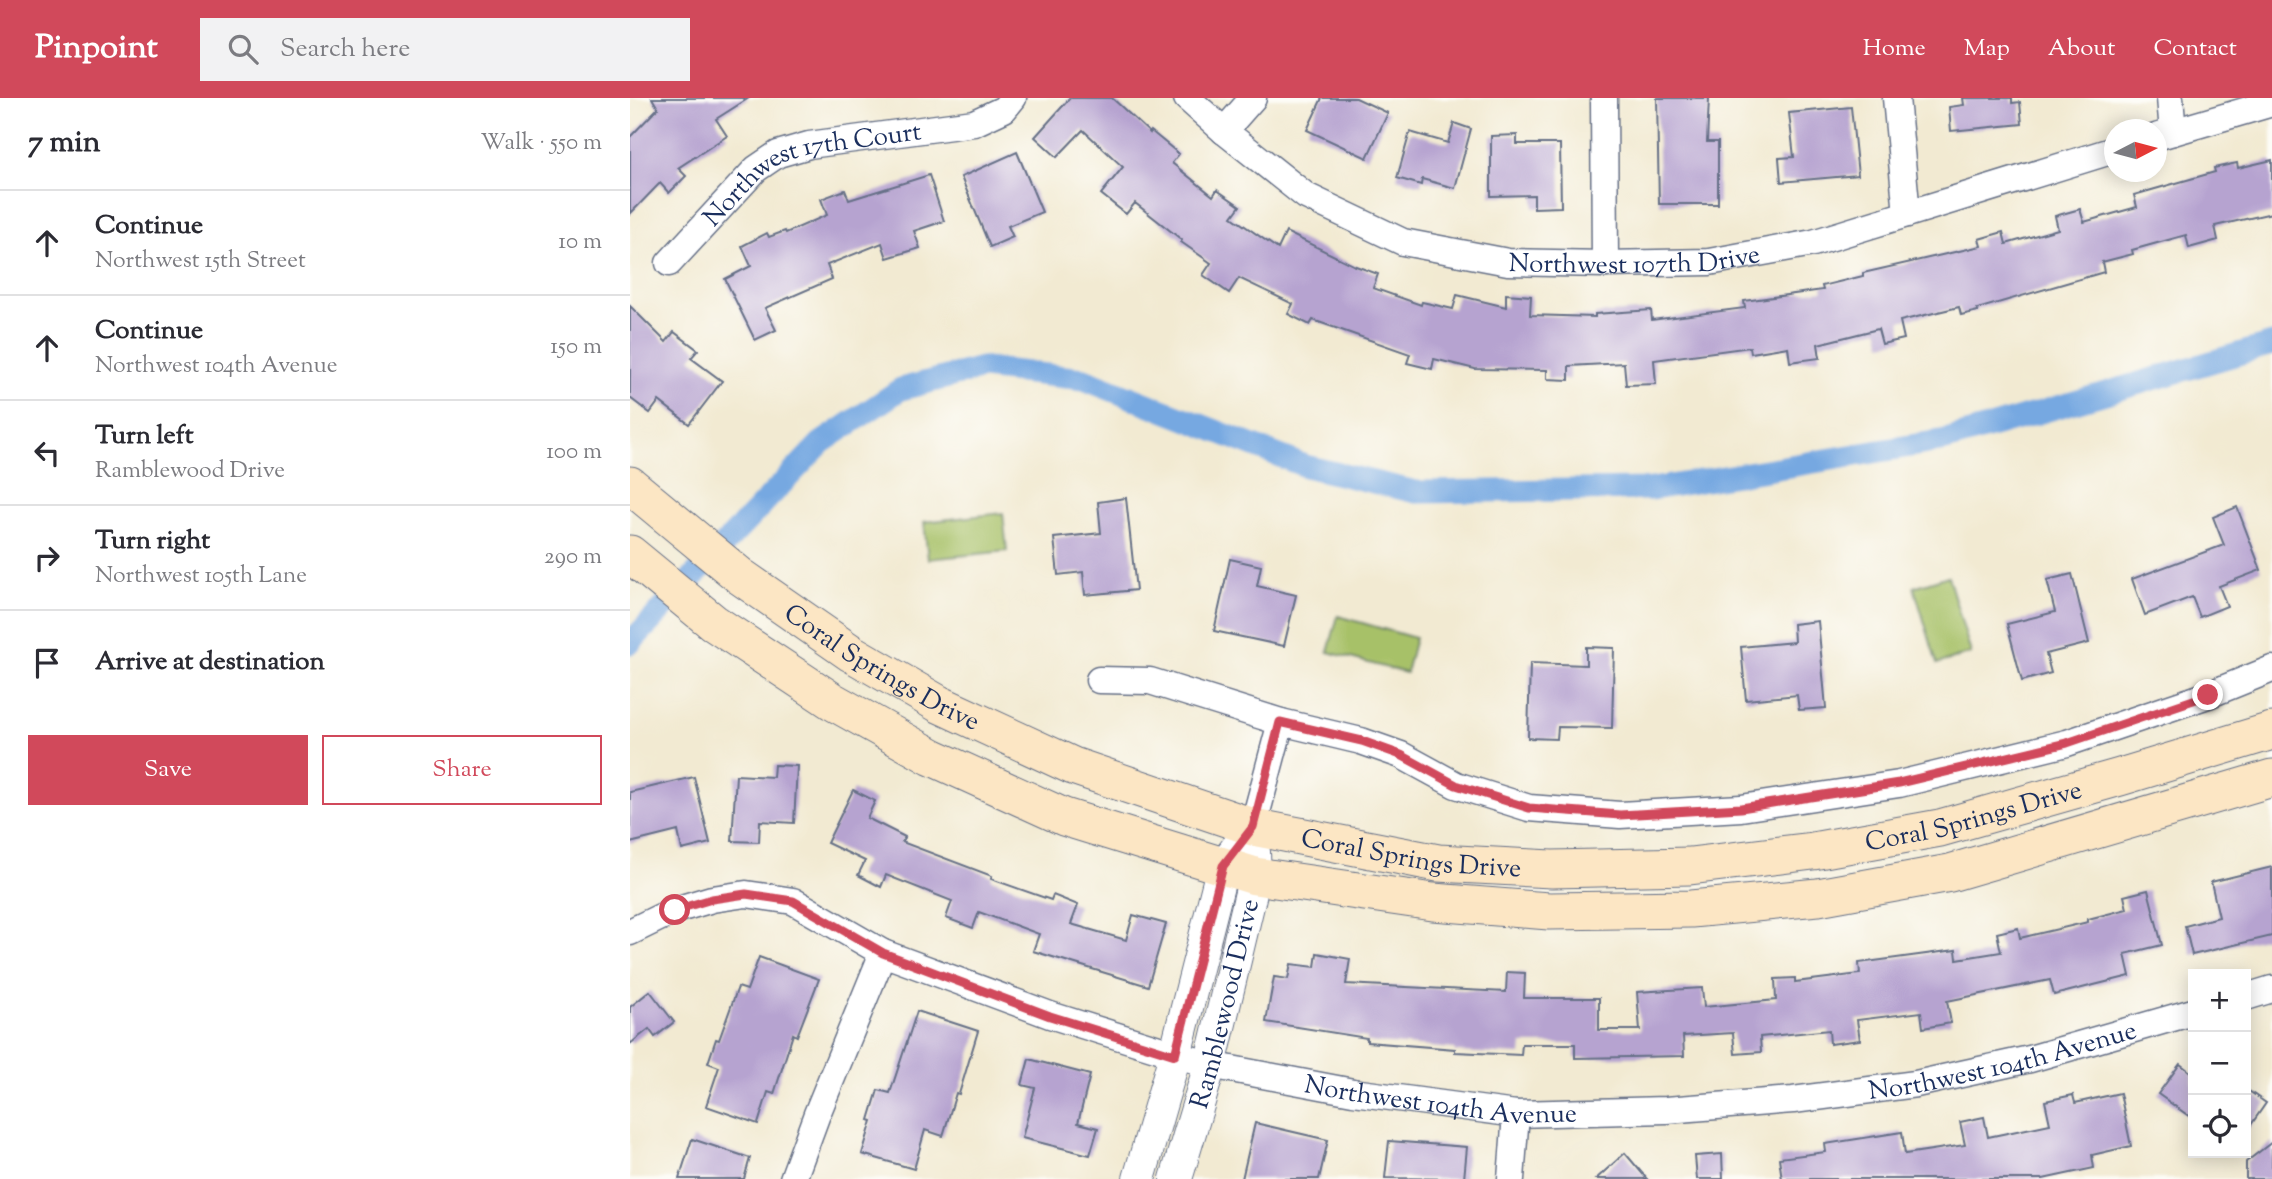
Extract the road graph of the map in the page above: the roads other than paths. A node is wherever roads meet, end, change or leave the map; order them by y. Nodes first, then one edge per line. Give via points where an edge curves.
1 (1013, 98) edge
2 (1187, 98) edge
3 (1253, 98) edge
4 (1604, 98) edge
5 (1896, 98) edge
6 (2170, 98) edge
7 (2272, 103) edge
8 (2167, 120) edge
9 (1224, 131) junction
10 (2167, 134) edge
11 (2104, 153) edge
12 (1907, 215) junction
13 (669, 263) dead end
14 (1605, 264) junction
15 (630, 485) edge
16 (635, 558) edge
17 (2272, 670) edge
18 (1100, 680) dead end
19 (1280, 722) junction
20 (2272, 731) edge
21 (2272, 778) edge
22 (1253, 827) junction
23 (1239, 871) junction
24 (630, 932) edge
25 (883, 953) junction
26 (2272, 989) edge
27 (2251, 995) edge
28 (2188, 1013) edge
29 (1175, 1055) junction
30 (1210, 1065) junction
31 (1516, 1114) junction
32 (793, 1179) edge
33 (1139, 1179) edge
34 (1176, 1179) edge
35 (1511, 1179) edge

1 - 13 street, Northwest 17th Court via 1003,109 974,123 809,145 778,154 756,169
2 - 9 street, Northwest 107th Drive
3 - 9 street
4 - 14 street
5 - 12 street
6 - 8 street
7 - 10 street
9 - 14 street, Northwest 107th Drive via 1306,196 1403,242 1508,262
11 - 12 street, Northwest 107th Drive
12 - 14 street, Northwest 107th Drive via 1813,243 1709,262
15 - 22 main road, Coral Springs Drive via 740,576 851,653 939,704 1073,766
16 - 23 main road, Coral Springs Drive via 714,623 832,701 932,757 1064,817
17 - 19 street via 2067,743 1899,783 1741,808 1620,815 1529,808 1456,785 1401,755 1362,741
18 - 19 street via 1150,681
19 - 22 street, Ramblewood Drive
20 - 22 main road, Coral Springs Drive via 1940,828 1813,851 1690,866 1552,869 1438,863
21 - 23 main road, Coral Springs Drive via 1950,873 1818,897 1691,909 1549,911 1433,902
22 - 23 street, Ramblewood Drive
23 - 29 street, Ramblewood Drive
23 - 30 street, Ramblewood Drive
24 - 25 street, Northwest 104th Avenue via 675,910 746,894 793,901
25 - 29 street, Northwest 104th Avenue via 1050,1016
25 - 32 street
26 - 27 street
28 - 31 street, Northwest 104th Avenue via 2030,1059 1916,1084 1666,1110
29 - 30 street, Northwest 104th Avenue
29 - 33 street, Ramblewood Drive
30 - 31 street, Northwest 104th Avenue via 1353,1092
30 - 34 street, Ramblewood Drive
31 - 35 street

